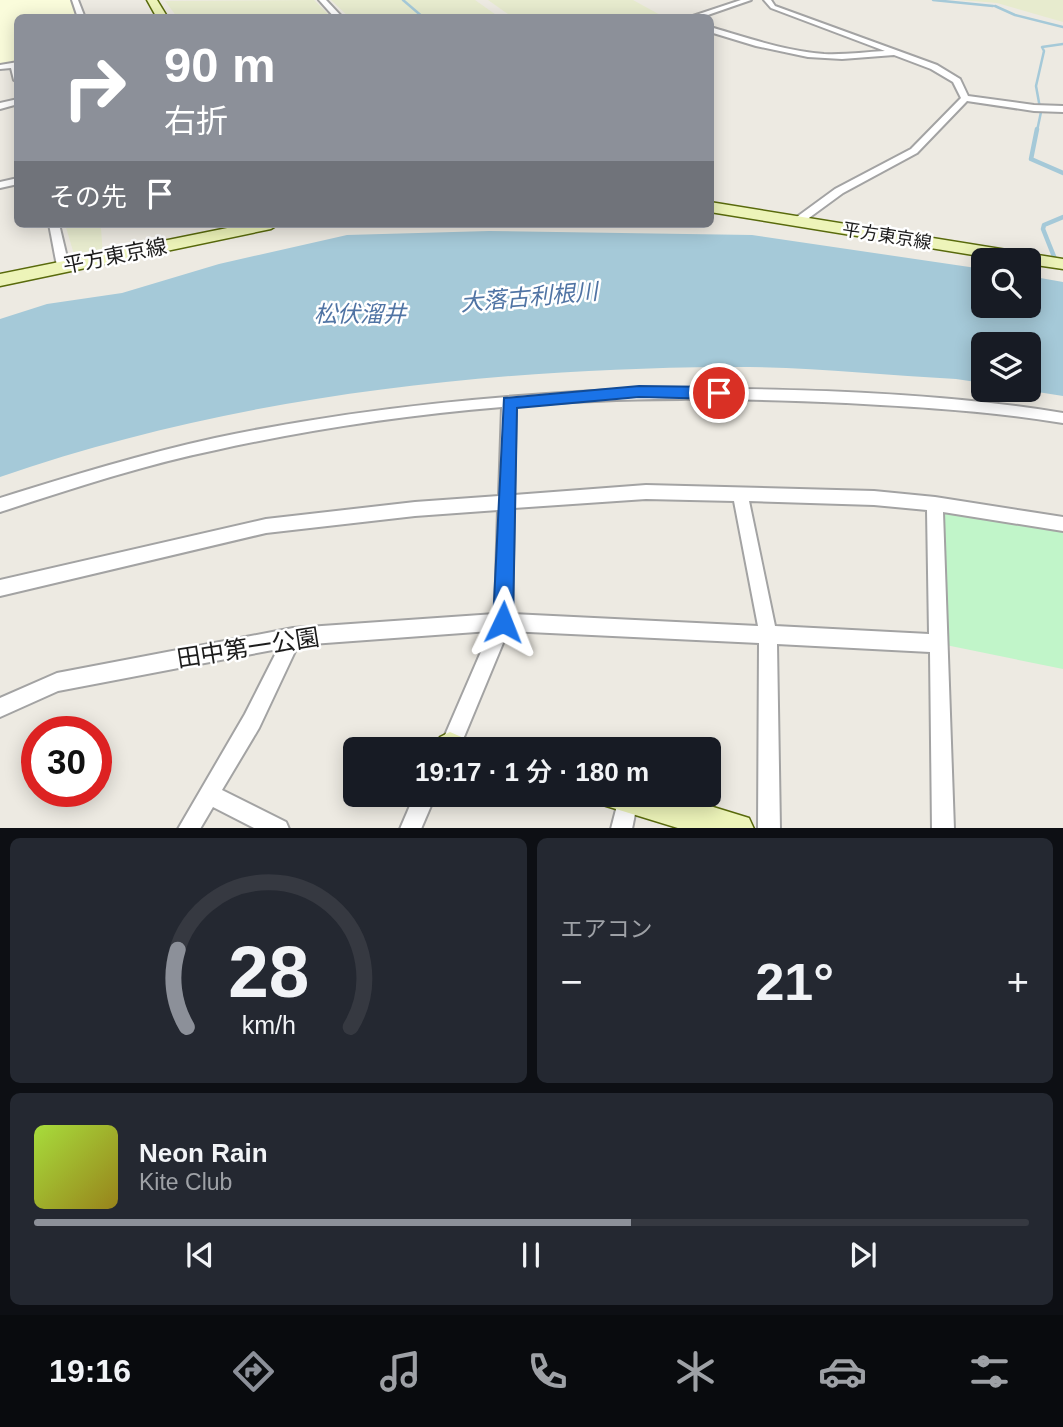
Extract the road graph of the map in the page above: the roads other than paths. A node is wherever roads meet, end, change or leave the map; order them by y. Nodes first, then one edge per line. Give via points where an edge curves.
1 (322, 0) edge
2 (748, 0) edge
3 (767, 0) edge
4 (336, 14) edge
5 (703, 14) edge
6 (714, 30) edge
7 (901, 54) junction
8 (965, 98) junction
9 (1063, 109) edge
10 (714, 208) edge
11 (799, 220) junction
12 (55, 228) edge
13 (252, 228) edge
14 (1063, 264) edge
15 (63, 267) junction
16 (0, 280) edge
17 (509, 402) junction
18 (1063, 418) edge
19 (740, 494) junction
20 (507, 504) junction
21 (934, 504) junction
22 (0, 505) edge
23 (1063, 524) edge
24 (0, 588) edge
25 (503, 622) junction
26 (768, 633) junction
27 (293, 637) junction
28 (936, 643) junction
29 (0, 708) edge
30 (456, 737) edge
31 (208, 794) junction
32 (420, 807) edge
33 (621, 807) edge
34 (659, 807) edge
35 (188, 828) edge
36 (279, 828) edge
37 (410, 828) edge
38 (621, 828) edge
39 (738, 828) edge
40 (769, 828) edge
41 (943, 828) edge

1 - 4 street
2 - 5 street
3 - 7 street via 773,7
6 - 7 street via 769,47 828,57
7 - 8 street via 953,77
8 - 9 street
8 - 11 street via 914,151 839,191
10 - 11 main road, 平方東京線
11 - 14 main road, 平方東京線
12 - 15 street
13 - 15 main road, 平方東京線
15 - 16 main road, 平方東京線
17 - 18 street via 639,391 798,394
17 - 20 street
17 - 22 street via 429,409 201,445
19 - 20 street via 646,492
19 - 21 street
19 - 26 street
20 - 24 street via 266,526
20 - 25 street
21 - 23 street
21 - 28 street
25 - 26 street, 田中第一公園
25 - 27 street, 田中第一公園
25 - 30 street
26 - 28 street, 田中第一公園
26 - 40 street
27 - 29 street, 田中第一公園 via 57,681
27 - 31 street via 252,721
28 - 41 street
31 - 35 street
31 - 36 street
32 - 37 street
33 - 38 street
34 - 39 main road

